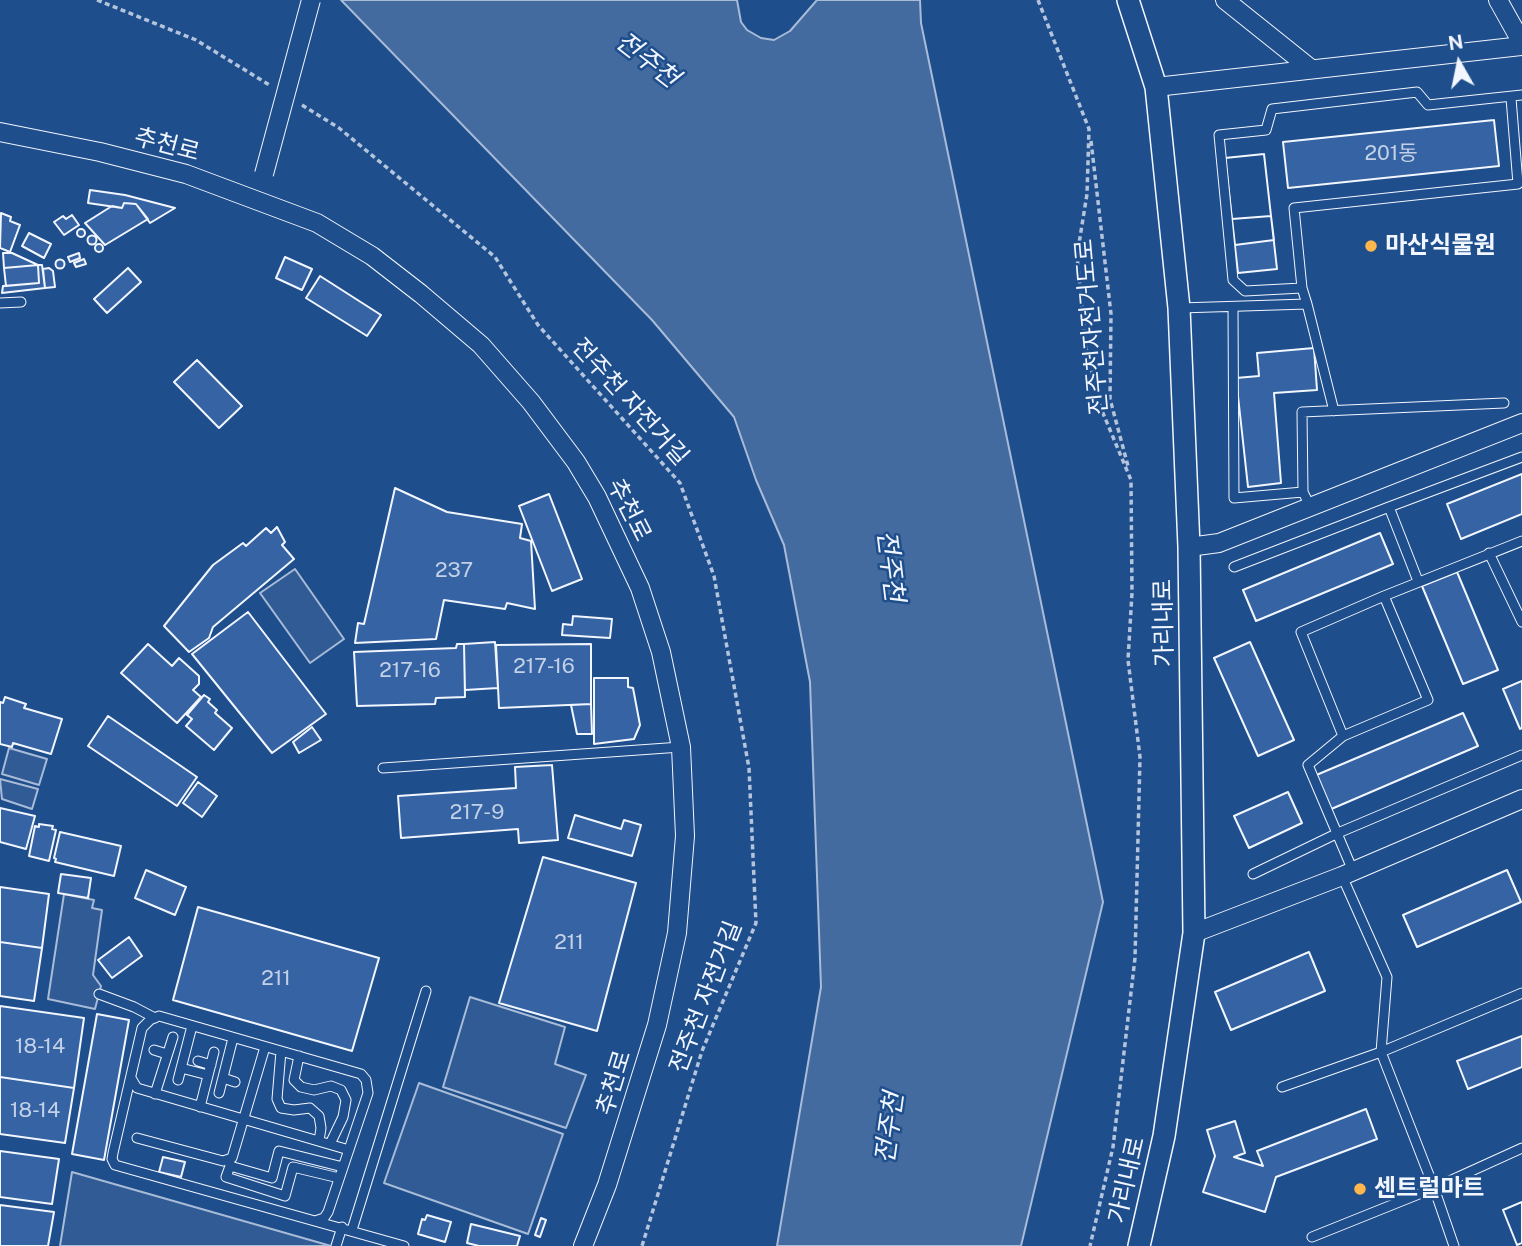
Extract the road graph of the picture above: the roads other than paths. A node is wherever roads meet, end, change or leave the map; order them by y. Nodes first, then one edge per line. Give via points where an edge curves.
1 (312, 0) edge
2 (1128, 0) edge
3 (1225, 0) edge
4 (1497, 0) edge
5 (1522, 44) edge
6 (1310, 68) junction
7 (1156, 88) junction
8 (1522, 95) edge
9 (1511, 98) junction
10 (0, 132) edge
11 (254, 198) junction
12 (1302, 288) junction
13 (21, 302) dead end
14 (0, 303) edge
15 (1307, 304) junction
16 (1178, 308) junction
17 (1233, 308) junction
18 (1504, 403) dead end
19 (1334, 411) junction
20 (1522, 423) edge
21 (1522, 457) edge
22 (1307, 500) junction
23 (1389, 507) junction
24 (1522, 541) edge
25 (1189, 547) junction
26 (1489, 553) junction
27 (1234, 567) dead end
28 (1418, 581) junction
29 (1384, 596) junction
30 (1522, 622) edge
31 (1343, 736) junction
32 (681, 747) junction
33 (1522, 755) edge
34 (383, 768) dead end
35 (1522, 799) edge
36 (1338, 833) junction
37 (1347, 873) junction
38 (1252, 874) dead end
39 (1194, 933) junction
40 (425, 990) dead end
41 (1522, 993) edge
42 (99, 994) dead end
43 (155, 1018) junction
44 (192, 1026) junction
45 (173, 1037) dead end
46 (233, 1038) junction
47 (265, 1047) junction
48 (154, 1050) dead end
49 (281, 1051) junction
50 (214, 1052) dead end
51 (1381, 1052) junction
52 (167, 1054) junction
53 (299, 1056) junction
54 (198, 1061) dead end
55 (211, 1065) junction
56 (181, 1068) junction
57 (208, 1075) junction
58 (131, 1077) junction
59 (223, 1078) junction
60 (178, 1080) dead end
61 (235, 1082) dead end
62 (1282, 1087) dead end
63 (219, 1093) dead end
64 (155, 1094) junction
65 (200, 1107) junction
66 (243, 1119) junction
67 (137, 1138) dead end
68 (319, 1141) junction
69 (330, 1144) junction
70 (1522, 1148) edge
71 (349, 1150) junction
72 (231, 1162) junction
73 (343, 1167) junction
74 (339, 1178) junction
75 (1434, 1188) junction
76 (315, 1221) junction
77 (347, 1229) junction
78 (1312, 1237) dead end
79 (336, 1246) edge
80 (404, 1246) edge
81 (583, 1246) edge
82 (1139, 1246) edge
83 (1454, 1246) edge

1 - 11 street, bridge
2 - 7 street, 가리내로
3 - 6 street
4 - 5 street
5 - 6 street
6 - 7 street
7 - 16 street, 가리내로
8 - 9 lane
9 - 12 lane via 1518,184 1294,208
9 - 12 lane via 1428,105 1417,92 1272,109 1266,130 1219,135 1233,280 1245,291
10 - 11 street, 추천로 via 149,164
11 - 32 street, 추천로 via 317,223 372,256 481,345 531,402 597,497 640,588 661,652
12 - 15 lane
13 - 14 lane
15 - 17 lane
15 - 19 lane
16 - 17 lane
16 - 25 street, 가리내로
17 - 22 lane via 1234,498
18 - 19 lane
19 - 22 lane via 1302,412
20 - 22 street
21 - 23 lane
22 - 25 street via 1219,543
23 - 27 lane
23 - 28 lane
24 - 26 lane
25 - 39 street, 가리내로
26 - 28 lane
26 - 30 lane
28 - 29 lane
29 - 31 lane via 1301,632
29 - 31 lane via 1428,700
31 - 36 lane via 1308,765
32 - 34 lane
32 - 81 street, 추천로 via 685,836 677,933 639,1089
33 - 36 lane
35 - 37 street
36 - 37 lane
36 - 38 lane
37 - 39 street
37 - 51 lane via 1387,977
39 - 82 street, 가리내로 via 1164,1136
40 - 77 lane
41 - 51 lane
42 - 43 lane
43 - 44 lane
43 - 58 lane via 142,1028
44 - 46 lane
44 - 56 lane
45 - 52 lane
46 - 47 lane
46 - 59 lane
47 - 49 lane
47 - 66 lane
48 - 52 lane
49 - 53 lane
49 - 68 lane via 277,1099 282,1108 310,1108 319,1116
50 - 55 lane
51 - 62 lane
51 - 75 lane
52 - 64 lane
53 - 69 lane via 294,1080 301,1087 331,1086 341,1090 345,1100 343,1117
53 - 71 lane via 361,1074 366,1080 368,1093
54 - 55 lane
55 - 57 lane
56 - 57 lane
56 - 60 lane
57 - 65 lane
58 - 64 lane via 137,1088
58 - 76 lane via 113,1153 115,1165
59 - 61 lane
59 - 63 lane
64 - 65 lane
65 - 66 lane
66 - 68 lane
66 - 72 lane
67 - 72 lane
68 - 69 lane
69 - 71 lane
70 - 75 lane
71 - 73 lane
72 - 73 lane via 272,1178 279,1151
72 - 74 lane via 226,1177 285,1196 293,1167
73 - 74 lane
74 - 76 lane via 328,1212
75 - 78 lane
75 - 83 lane
76 - 77 lane
77 - 79 lane
77 - 80 lane

